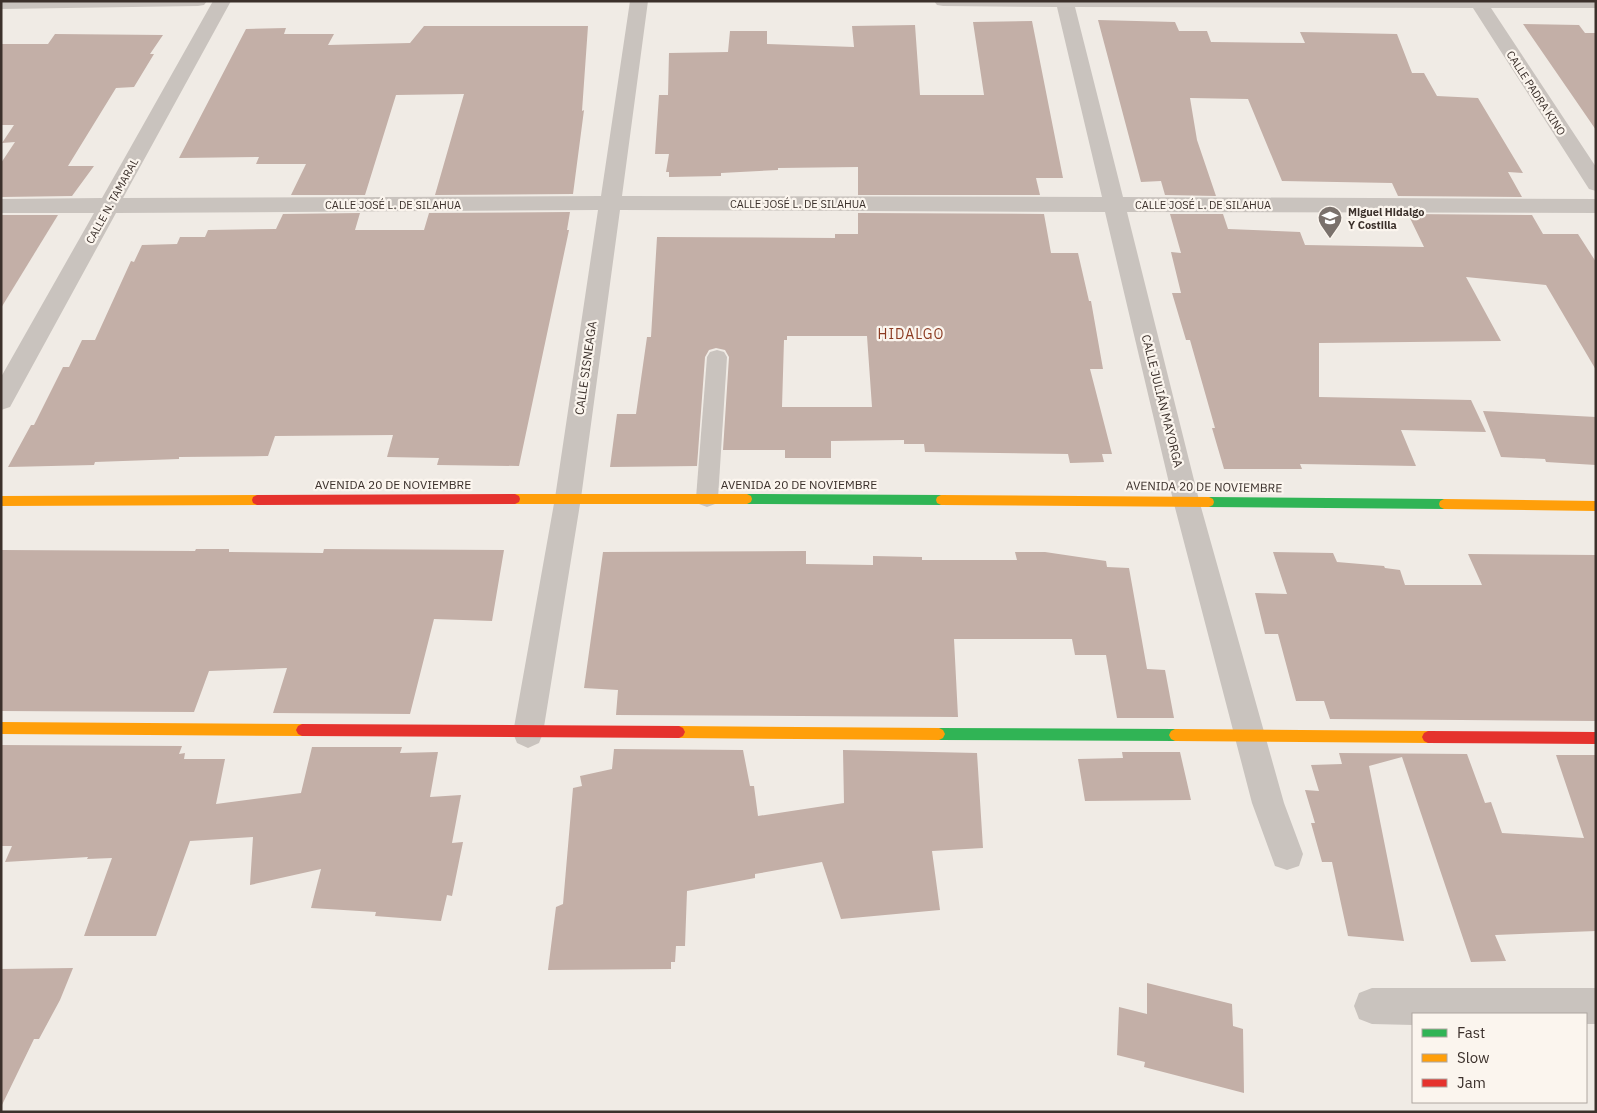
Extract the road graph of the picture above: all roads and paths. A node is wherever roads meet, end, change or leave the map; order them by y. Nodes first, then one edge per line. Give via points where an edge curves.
1 (198, 1) edge
2 (222, 1) edge
3 (639, 1) edge
4 (943, 1) edge
5 (1065, 2) edge
6 (1478, 2) edge
7 (1596, 3) edge
8 (1, 4) edge
9 (1596, 184) edge
10 (610, 203) junction
11 (1113, 205) junction
12 (1, 206) edge
13 (1596, 206) edge
14 (109, 207) junction
15 (717, 357) dead end
16 (1, 400) edge
17 (568, 498) junction
18 (707, 498) junction
19 (1186, 500) junction
20 (1, 501) edge
21 (1596, 506) edge
22 (1, 728) edge
23 (528, 733) junction
24 (1250, 735) junction
25 (1596, 738) edge
26 (1287, 854) dead end
27 (1372, 1006) dead end
28 (1596, 1006) edge

1 - 8 street
2 - 14 street, CALLE N. TAMARAL
3 - 10 street, CALLE SISNEAGA
4 - 5 street
5 - 6 street
5 - 11 street, CALLE JULIÁN MAYORGA
6 - 7 street
6 - 9 street, CALLE PADRA KINO
10 - 11 street, CALLE JOSÉ L. DE SILAHUA
10 - 14 street, CALLE JOSÉ L. DE SILAHUA
10 - 17 street, CALLE SISNEAGA
11 - 13 street, CALLE JOSÉ L. DE SILAHUA
11 - 19 street, CALLE JULIÁN MAYORGA
12 - 14 street, CALLE JOSÉ L. DE SILAHUA
14 - 16 street, CALLE N. TAMARAL
15 - 18 lane
17 - 18 street, AVENIDA 20 DE NOVIEMBRE
17 - 20 street, AVENIDA 20 DE NOVIEMBRE
17 - 23 street, CALLE SISNEAGA
18 - 19 street, AVENIDA 20 DE NOVIEMBRE
19 - 21 street, AVENIDA 20 DE NOVIEMBRE
19 - 24 street, CALLE JULIÁN MAYORGA
22 - 23 street
23 - 24 street
24 - 25 street
24 - 26 street, CALLE JULIÁN MAYORGA via 1268,803
27 - 28 street

